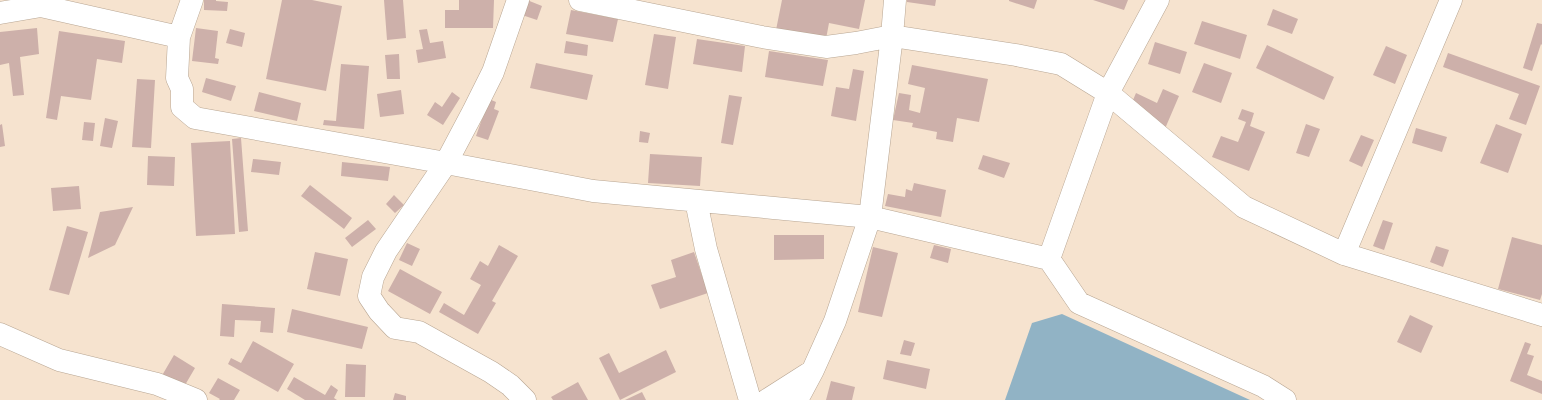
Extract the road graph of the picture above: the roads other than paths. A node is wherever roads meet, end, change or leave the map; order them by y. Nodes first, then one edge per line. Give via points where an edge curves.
1 (192, 0) edge
2 (518, 0) edge
3 (580, 0) edge
4 (895, 0) edge
5 (1158, 0) edge
6 (1451, 0) edge
7 (0, 13) edge
8 (892, 36) junction
9 (179, 37) junction
10 (1108, 93) junction
11 (446, 163) junction
12 (696, 201) junction
13 (870, 217) junction
14 (1344, 254) junction
15 (1049, 260) junction
16 (1542, 315) edge
17 (0, 334) edge
18 (814, 370) junction
19 (196, 400) edge
20 (525, 400) edge
21 (750, 400) edge
22 (767, 400) edge
23 (797, 400) edge
24 (1285, 400) edge

1 - 9 street
2 - 11 street via 493,72
3 - 8 street via 762,37 826,47
4 - 8 street
5 - 10 street
6 - 14 street
7 - 9 street via 41,6
8 - 10 street via 1016,54 1061,64
8 - 13 street
9 - 11 street via 177,78 182,89 182,107 195,118
10 - 14 street via 1244,208
10 - 15 street
11 - 12 street via 593,191
11 - 20 street via 386,251 373,277 369,296 395,328 419,332 491,372 510,385
12 - 13 street
12 - 21 street via 706,249
13 - 15 street
13 - 18 street via 835,321
14 - 16 street
15 - 24 street via 1079,303 1264,386
17 - 19 street via 59,360 157,384
18 - 22 street
18 - 23 street

